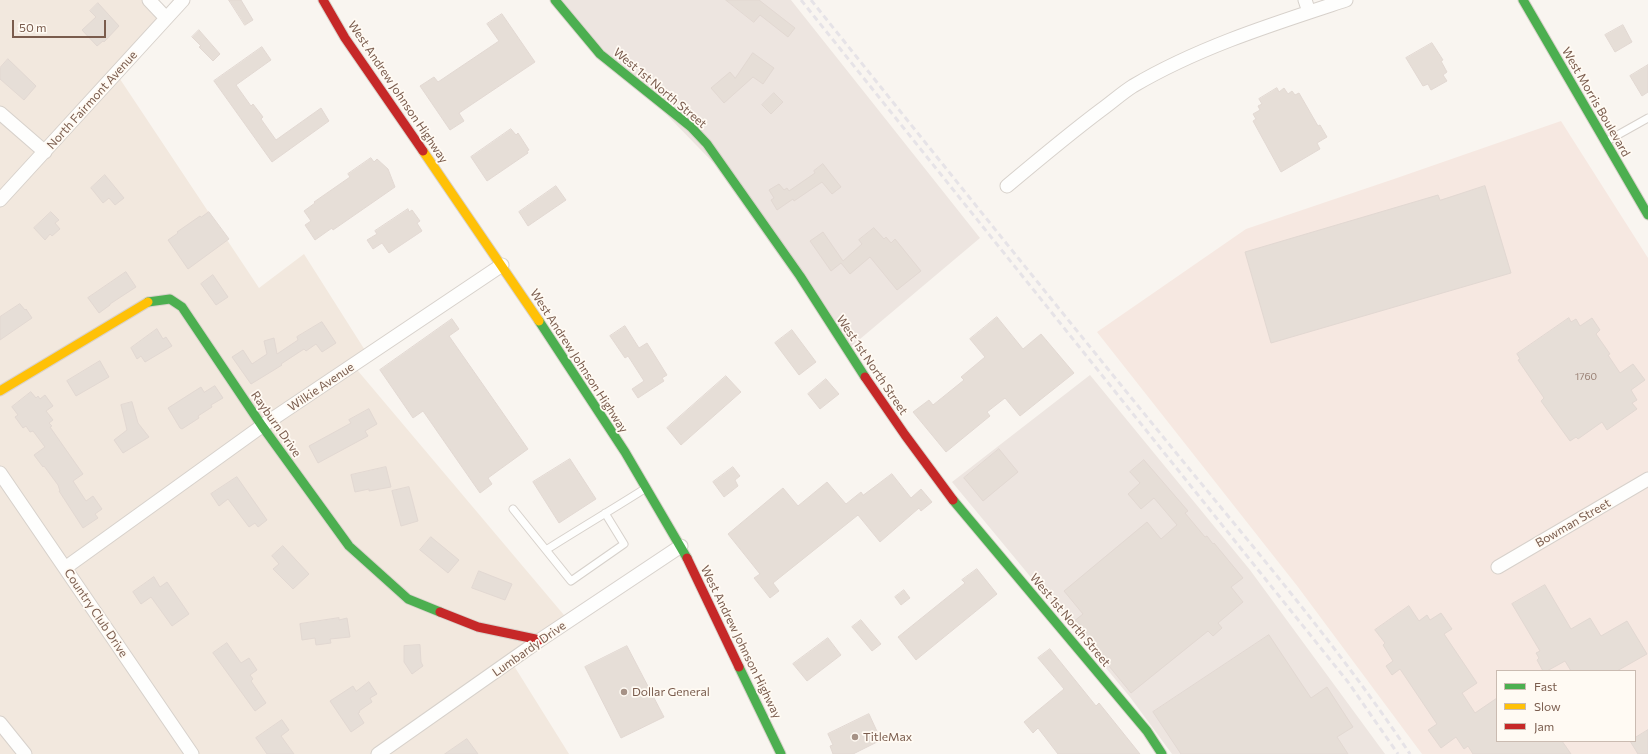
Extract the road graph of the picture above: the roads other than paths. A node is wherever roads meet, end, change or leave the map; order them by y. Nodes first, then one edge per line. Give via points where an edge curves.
1 (149, 0) edge
2 (183, 0) edge
3 (323, 0) edge
4 (555, 0) edge
5 (1346, 0) edge
6 (1523, 0) edge
7 (1307, 6) edge
8 (166, 18) junction
9 (0, 113) edge
10 (1648, 118) edge
11 (1605, 142) junction
12 (45, 152) junction
13 (1007, 186) dead end
14 (0, 200) edge
15 (1648, 215) edge
16 (502, 265) junction
17 (0, 391) edge
18 (262, 426) junction
19 (0, 473) edge
20 (1648, 479) edge
21 (646, 488) junction
22 (513, 509) dead end
23 (605, 513) junction
24 (681, 546) junction
25 (546, 550) junction
26 (1498, 567) dead end
27 (65, 568) junction
28 (540, 640) junction
29 (0, 723) edge
30 (25, 754) edge
31 (192, 754) edge
32 (378, 754) edge
33 (781, 754) edge
34 (1162, 754) edge

1 - 8 street
2 - 8 street, North Fairmont Avenue
3 - 16 street, West Andrew Johnson Highway via 345,38
4 - 34 street, West 1st North Street via 600,54 690,127 707,144 800,276 905,435 946,491 1147,731
5 - 7 street
6 - 11 street, West Morris Boulevard
7 - 13 street via 1186,58 1132,87
8 - 12 street, North Fairmont Avenue
9 - 12 street
10 - 11 lane
11 - 15 street, West Morris Boulevard
12 - 14 street, North Fairmont Avenue
16 - 18 street, Wilkie Avenue
16 - 21 street, West Andrew Johnson Highway
17 - 18 street, Rayburn Drive via 148,302 170,299 182,307
18 - 27 street, Wilkie Avenue
18 - 28 street, Rayburn Drive via 349,546 408,599 478,627
19 - 27 street, Country Club Drive
20 - 26 street, Bowman Street
21 - 23 lane
21 - 24 street, West Andrew Johnson Highway
22 - 25 lane
23 - 25 lane
23 - 25 lane via 624,544 571,581
24 - 28 street, Lumbardy Drive
24 - 33 street, West Andrew Johnson Highway
27 - 31 street, Country Club Drive
28 - 32 street, Lumbardy Drive
29 - 30 street

